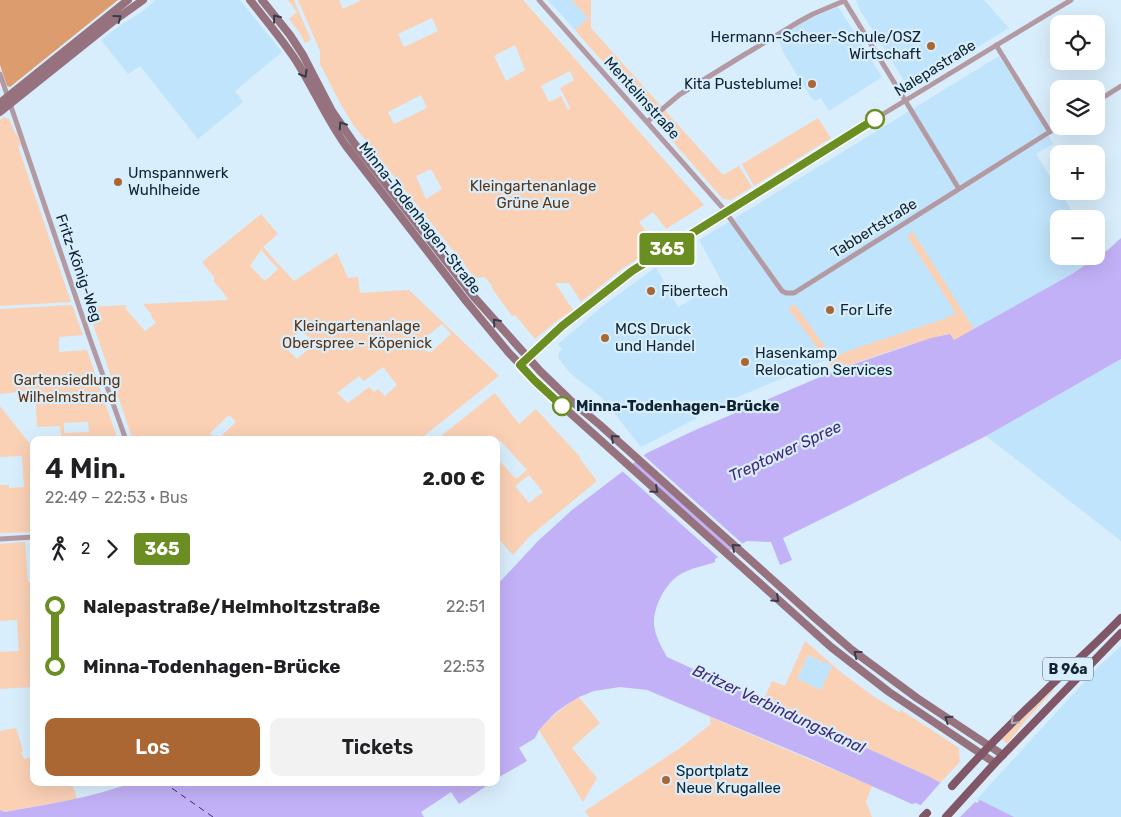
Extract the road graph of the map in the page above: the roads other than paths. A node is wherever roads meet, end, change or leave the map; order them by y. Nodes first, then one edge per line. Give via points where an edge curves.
1 (128, 0) edge
2 (143, 0) edge
3 (250, 0) edge
4 (262, 0) edge
5 (539, 0) edge
6 (844, 0) edge
7 (1071, 0) edge
8 (996, 45) junction
9 (0, 74) edge
10 (1121, 86) edge
11 (1105, 96) edge
12 (9, 101) junction
13 (905, 101) junction
14 (0, 103) edge
15 (0, 112) edge
16 (647, 122) junction
17 (1050, 132) joint
18 (959, 189) junction
19 (726, 212) junction
20 (528, 358) junction
21 (520, 365) junction
22 (125, 436) edge
23 (30, 537) edge
24 (0, 539) edge
25 (1121, 618) edge
26 (1121, 633) edge
27 (989, 746) junction
28 (982, 754) junction
29 (1003, 755) junction
30 (995, 763) junction
31 (952, 786) dead end
32 (946, 817) edge

1 - 12 main road
12 -> 2 main road
3 -> 21 main road, Minna-Todenhagen-Straße via 295,60 346,146
20 -> 4 main road, Minna-Todenhagen-Straße via 474,296 354,143 332,111 303,55
5 - 16 street, Mentelinstraße
6 - 13 street
6 - 16 street via 802,19 748,52 679,95
7 - 8 street, Nalepastraße
8 - 13 street, Nalepastraße
8 - 17 street
9 - 12 street, Fritz-König-Weg
10 - 11 street
12 - 14 main road
12 - 15 main road
12 - 22 street, Fritz-König-Weg
13 - 18 street
13 - 19 street, Nalepastraße
16 - 19 street, Mentelinstraße
17 - 18 street, Tabbertstraße
18 - 19 street, Tabbertstraße via 794,293 782,291
19 - 20 street, Nalepastraße via 632,271 562,326
20 - 21 street, Nalepastraße
27 -> 20 main road, Minna-Todenhagen-Straße via 852,650 562,394
21 -> 28 main road, Minna-Todenhagen-Straße via 820,639 889,692
23 - 24 street
25 -> 27 main road, B 96a
26 - 29 main road, B 96a
27 - 28 main road, B 96a
27 - 29 main road
28 - 30 main road
28 - 31 main road, B 96a
29 - 30 main road, B 96a
30 - 32 main road, B 96a

